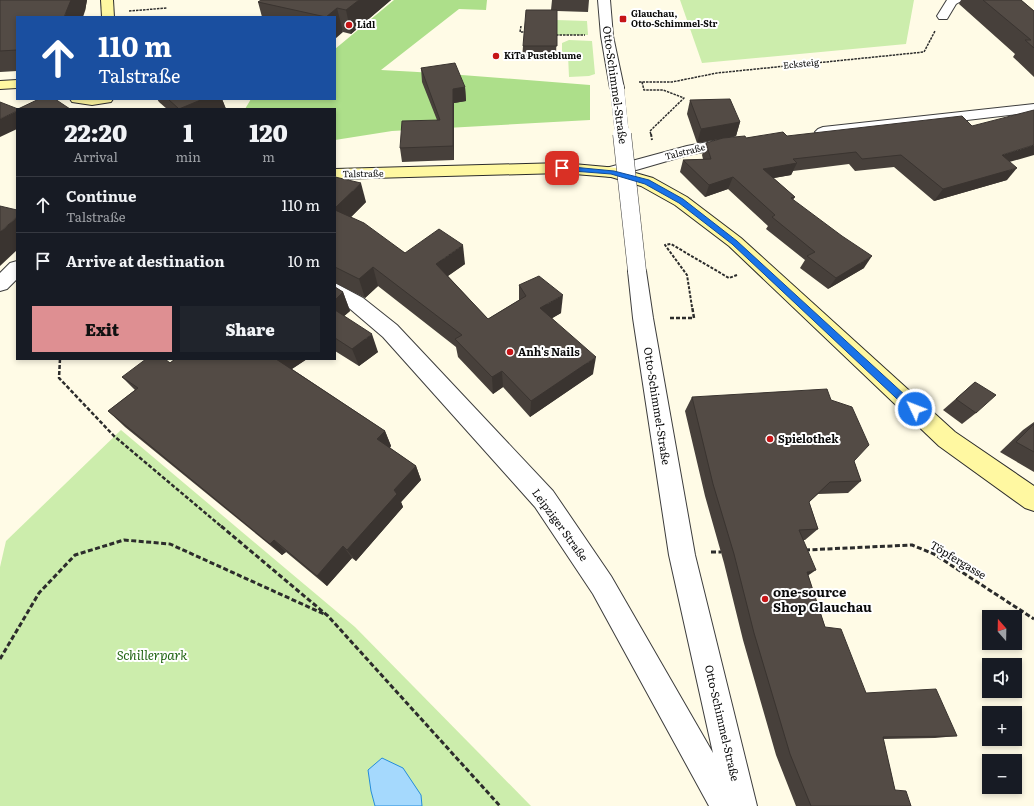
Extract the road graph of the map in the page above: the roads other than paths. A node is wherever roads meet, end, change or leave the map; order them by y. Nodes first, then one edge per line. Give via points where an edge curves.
1 (107, 0) edge
2 (604, 0) edge
3 (957, 0) edge
4 (108, 15) edge
5 (942, 16) road end
6 (16, 84) edge
7 (0, 85) edge
8 (84, 100) edge
9 (107, 103) edge
10 (1034, 108) edge
11 (805, 134) edge
12 (749, 140) edge
13 (612, 172) junction
14 (336, 174) edge
15 (16, 269) edge
16 (0, 284) edge
17 (336, 291) edge
18 (1034, 500) edge
19 (726, 806) edge
20 (741, 806) edge

1 - 4 street
2 - 20 street, Otto-Schimmel-Straße, bridge via 643,318 682,555
3 - 5 street via 952,2
6 - 7 street
8 - 9 street
10 - 11 street
12 - 13 street, Talstraße via 718,144
13 - 14 street, Talstraße via 562,168
13 - 18 street via 647,182 706,219 735,242 947,439
15 - 16 street
17 - 19 street, Leipziger Straße via 356,303 390,331 544,499 602,585

